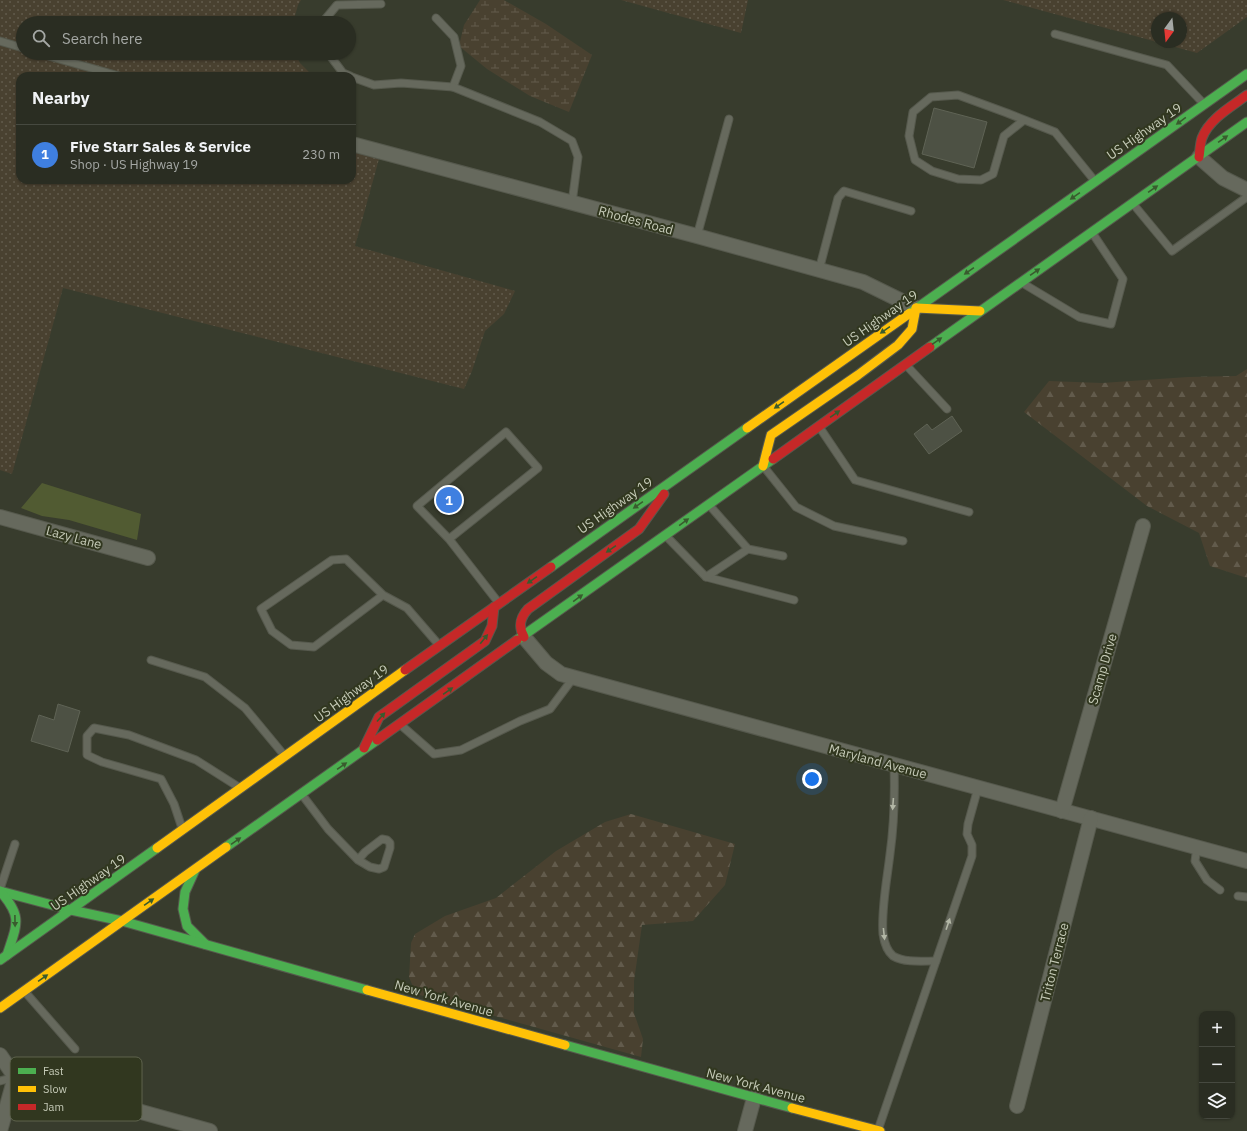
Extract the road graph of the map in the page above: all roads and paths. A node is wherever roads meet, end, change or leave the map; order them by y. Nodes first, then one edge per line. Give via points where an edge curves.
1 (381, 4) dead end
2 (328, 16) edge
3 (436, 18) dead end
4 (1054, 34) dead end
5 (0, 41) edge
6 (16, 46) edge
7 (63, 60) edge
8 (333, 60) edge
9 (105, 72) edge
10 (342, 72) edge
11 (1247, 74) edge
12 (356, 78) edge
13 (453, 87) junction
14 (1247, 96) edge
15 (1204, 104) junction
16 (729, 119) dead end
17 (1024, 120) junction
18 (1247, 122) edge
19 (356, 145) edge
20 (1199, 156) junction
21 (1095, 181) junction
22 (1247, 190) edge
23 (1247, 197) edge
24 (572, 203) junction
25 (1132, 204) junction
26 (911, 212) dead end
27 (1092, 232) junction
28 (697, 236) junction
29 (819, 270) junction
30 (1021, 282) junction
31 (916, 308) junction
32 (980, 311) junction
33 (906, 364) junction
34 (947, 409) dead end
35 (818, 426) junction
36 (762, 466) junction
37 (674, 480) junction
38 (709, 504) junction
39 (969, 512) dead end
40 (0, 517) edge
41 (1143, 526) dead end
42 (665, 536) junction
43 (449, 539) junction
44 (903, 541) dead end
45 (748, 550) junction
46 (782, 556) dead end
47 (148, 558) dead end
48 (706, 577) junction
49 (383, 595) junction
50 (794, 600) dead end
51 (497, 606) junction
52 (524, 637) junction
53 (440, 646) junction
54 (151, 660) dead end
55 (574, 677) junction
56 (400, 724) junction
57 (362, 751) junction
58 (286, 756) junction
59 (894, 765) junction
60 (978, 788) junction
61 (240, 789) junction
62 (302, 794) junction
63 (1062, 811) junction
64 (1092, 818) junction
65 (183, 830) junction
66 (15, 844) dead end
67 (1196, 847) junction
68 (358, 860) junction
69 (1247, 861) edge
70 (196, 869) junction
71 (0, 890) edge
72 (1220, 890) dead end
73 (1238, 896) dead end
74 (1247, 897) edge
75 (71, 910) junction
76 (122, 921) junction
77 (205, 944) junction
78 (4, 957) edge
79 (936, 961) junction
80 (24, 991) junction
81 (0, 1008) edge
82 (75, 1049) dead end
83 (0, 1055) edge
84 (10, 1069) edge
85 (10, 1078) edge
86 (0, 1081) edge
87 (10, 1097) edge
88 (754, 1098) junction
89 (1018, 1106) dead end
90 (142, 1112) edge
91 (0, 1131) edge
92 (210, 1131) edge
93 (745, 1131) edge
94 (879, 1131) edge

1 - 2 lane via 337,5
3 - 13 lane via 454,37 461,66
4 - 15 lane via 1167,65
5 - 6 lane
7 - 9 lane
8 - 10 lane
11 - 15 main road, US Highway 19
12 - 13 lane via 374,85 401,83
13 - 24 lane via 540,122 572,141 578,157
14 - 20 main road via 1207,128 1201,139
15 -> 21 main road, US Highway 19
16 - 28 lane
17 - 17 lane via 958,95 931,97 913,112 909,136 915,160 932,171 958,178 982,180 993,174 1004,136
17 - 21 lane via 1055,132
20 -> 18 main road
19 - 24 street, Rhodes Road
20 - 22 street via 1223,178
25 -> 20 main road
21 -> 31 main road, US Highway 19
23 - 25 lane via 1172,251
24 - 28 street, Rhodes Road
25 - 27 main road
26 - 29 lane via 844,191 838,198
30 -> 27 main road
27 - 30 lane via 1123,279 1112,324 1079,317
28 - 29 street, Rhodes Road
29 - 31 street, Rhodes Road via 863,282
30 - 32 main road
31 - 32 main road
31 - 36 main road via 912,329 898,345 771,435
31 -> 37 main road, US Highway 19
33 -> 32 main road
33 - 34 lane
35 -> 33 main road
35 - 36 main road
35 - 39 lane via 855,480
36 - 38 main road
36 - 44 lane via 796,507 834,526
37 -> 51 main road, US Highway 19
37 -> 52 main road via 639,529 523,614 519,629
42 -> 38 main road
38 - 45 lane
40 - 47 street, Lazy Lane
41 - 63 street, Scamp Drive
42 - 48 lane
52 -> 42 main road
43 - 43 lane via 538,468 506,432 417,506
43 - 51 lane
45 - 46 lane
45 - 48 lane
48 - 50 lane
49 - 49 lane via 314,647 291,645 272,631 261,609 332,560 346,560
49 - 53 lane via 406,608
51 - 53 main road, US Highway 19
57 -> 51 main road via 379,717 484,641 492,626
52 - 55 street, Maryland Avenue via 546,663 561,674
56 -> 52 main road
53 - 58 main road, US Highway 19
54 - 58 lane via 205,677 245,708
55 - 56 lane via 550,709 462,750 434,754
55 - 59 street, Maryland Avenue
56 - 57 main road
62 -> 57 main road
58 - 61 main road, US Highway 19
59 - 60 street, Maryland Avenue
59 -> 79 lane via 891,845 883,934 887,948 893,956
60 - 63 street, Maryland Avenue
79 -> 60 lane via 972,856 972,845 967,834
61 - 65 main road, US Highway 19
61 - 65 lane via 196,760 130,735 94,728 86,736 87,755 102,762 161,779 174,804
62 - 68 lane via 328,829
70 -> 62 main road
63 - 64 street, Maryland Avenue
64 - 67 street, Maryland Avenue
64 - 89 street, Triton Terrace
65 - 75 main road, US Highway 19
66 - 71 lane
67 - 69 street, Maryland Avenue
67 - 72 lane via 1194,861 1206,880
68 - 68 lane via 370,867 384,867 390,843 382,839
76 -> 70 main road
70 - 77 main road via 185,892 183,909 187,926
71 - 75 main road, New York Avenue
71 -> 78 main road via 13,906 15,917 15,928
73 - 74 lane
75 - 76 main road, New York Avenue
75 - 78 main road, US Highway 19
76 - 77 main road, New York Avenue
80 -> 76 main road
77 - 88 main road, New York Avenue
79 - 94 lane
80 - 81 main road
80 - 82 lane
83 - 84 street
85 - 86 lane
87 - 91 street
88 - 93 street
88 - 94 main road, New York Avenue
90 - 92 street

